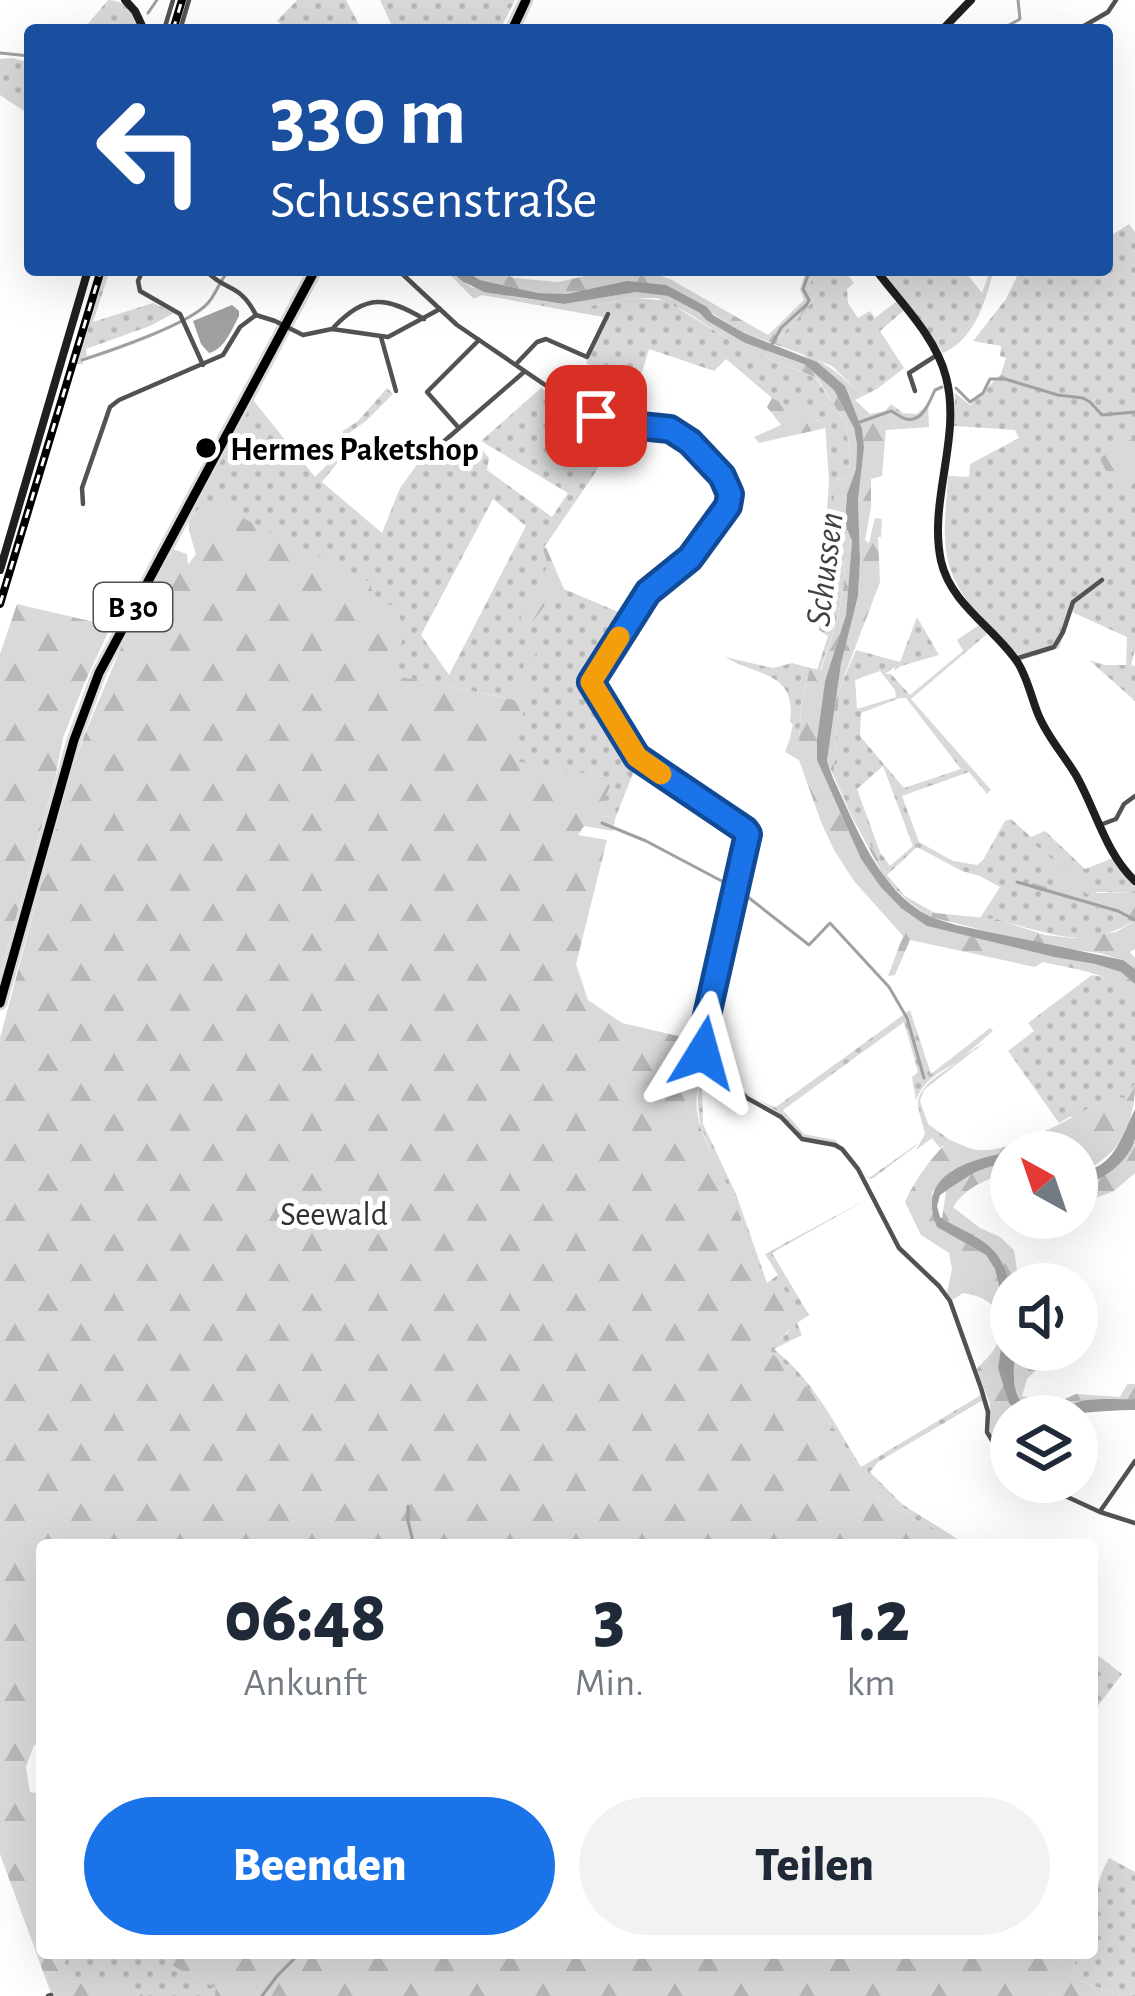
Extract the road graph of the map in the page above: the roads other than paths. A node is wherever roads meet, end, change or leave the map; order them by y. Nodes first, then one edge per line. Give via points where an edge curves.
1 (971, 0) edge
2 (1116, 0) edge
3 (948, 24) edge
4 (1088, 24) edge
5 (86, 276) edge
6 (140, 276) edge
7 (212, 276) edge
8 (312, 276) edge
9 (404, 276) edge
10 (880, 276) edge
11 (440, 309) junction
12 (608, 314) dead end
13 (256, 315) junction
14 (424, 319) junction
15 (284, 326) junction
16 (332, 329) junction
17 (381, 337) junction
18 (479, 340) junction
19 (937, 355) junction
20 (517, 363) junction
21 (203, 366) junction
22 (524, 372) junction
23 (915, 391) dead end
24 (396, 392) dead end
25 (458, 427) junction
26 (442, 442) dead end
27 (83, 504) dead end
28 (0, 570) edge
29 (1102, 580) dead end
30 (1015, 658) junction
31 (1135, 796) edge
32 (1100, 825) junction
33 (1135, 881) edge
34 (0, 1002) edge
35 (990, 1437) edge
36 (1135, 1461) edge
37 (1080, 1503) edge
38 (1100, 1512) junction
39 (1135, 1522) edge

1 - 3 street
2 - 4 street
5 - 28 street
6 - 21 street via 147,298 178,311
7 - 13 street via 244,295
8 - 15 main road, B 30
9 - 11 street
10 - 19 street
11 - 14 street
11 - 18 street
12 - 20 street via 587,357 546,339
13 - 15 street
13 - 21 street via 223,356
14 - 16 street via 382,301
14 - 17 street
15 - 16 street via 303,335
15 - 34 main road, B 30 via 89,697
16 - 17 street
17 - 24 street
18 - 20 street
18 - 25 street via 427,392
19 - 23 street via 909,374
19 - 30 street via 950,404 943,566 970,611
20 - 22 street
21 - 27 street via 110,407
22 - 25 street
22 - 35 street via 608,422 670,429 728,486 721,518 690,558 648,592 591,682 637,757 748,834 701,1042 707,1061 795,1135 848,1156 898,1248 950,1301
25 - 26 street
29 - 30 street via 1072,602 1054,647
30 - 32 street
31 - 32 street
32 - 33 street
36 - 38 street
37 - 38 street
38 - 39 street

